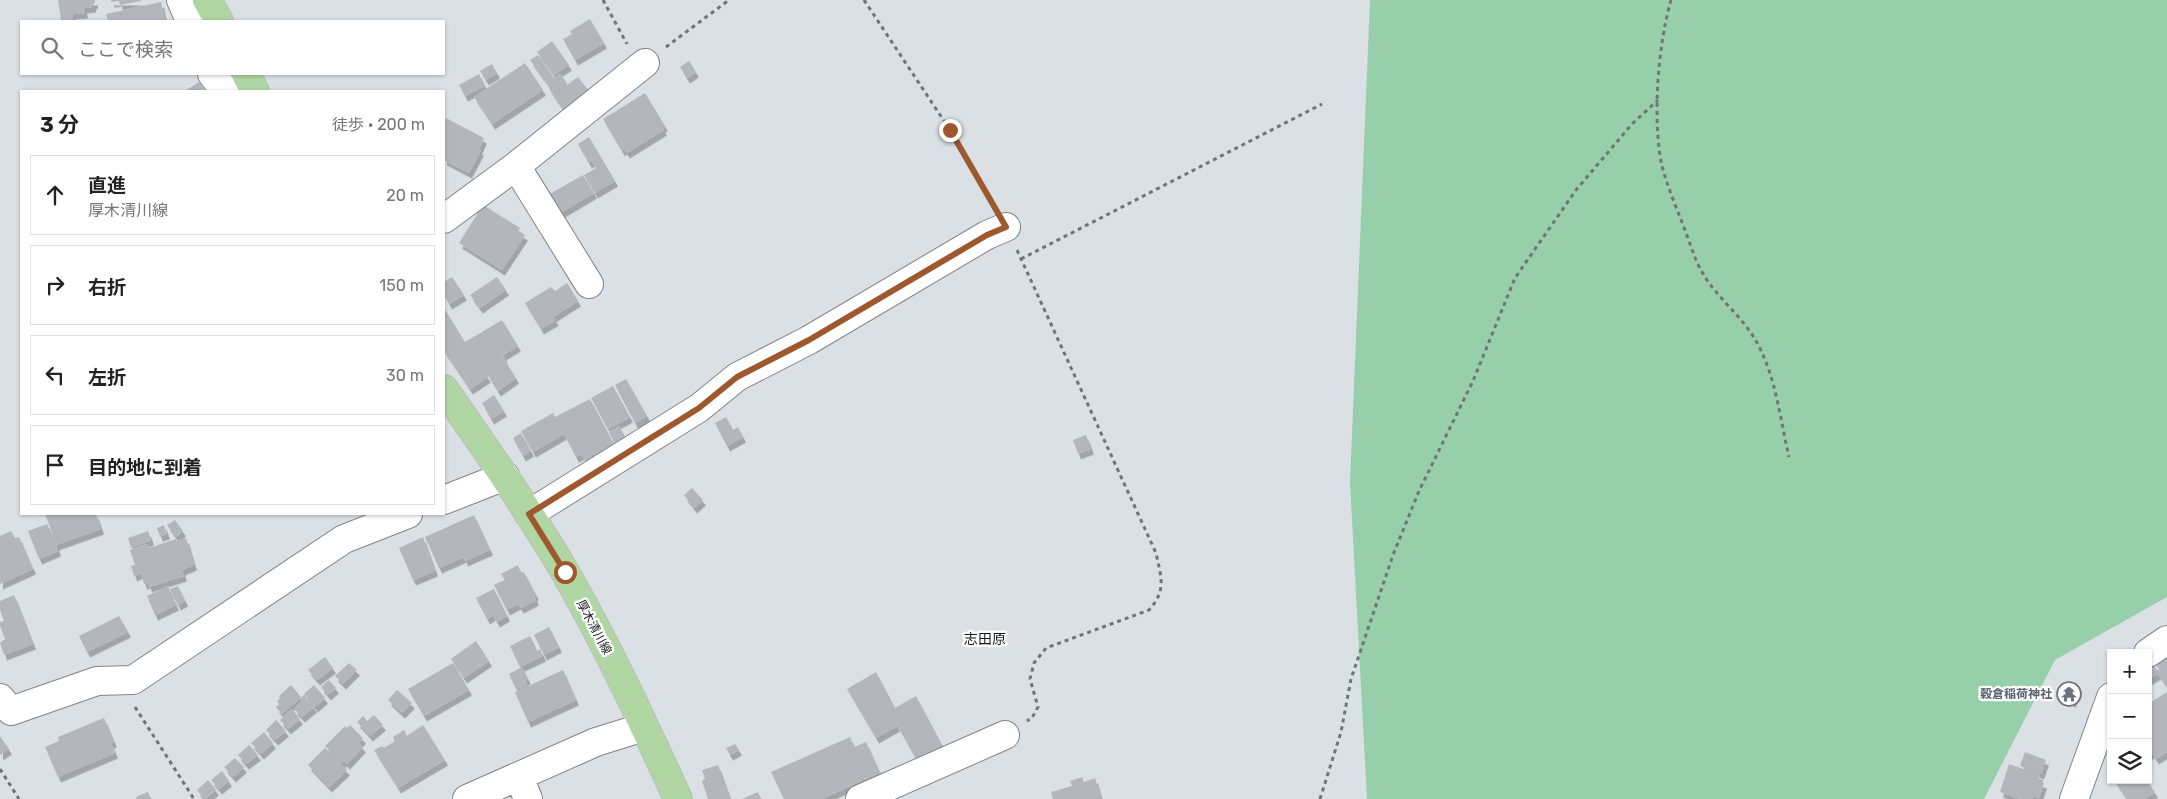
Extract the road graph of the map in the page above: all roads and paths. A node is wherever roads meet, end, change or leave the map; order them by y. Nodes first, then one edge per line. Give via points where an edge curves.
1 (181, 0) edge
2 (207, 0) edge
3 (603, 0) edge
4 (729, 0) edge
5 (864, 0) edge
6 (1671, 0) edge
7 (190, 20) edge
8 (218, 20) edge
9 (642, 65) junction
10 (213, 75) edge
11 (247, 75) edge
12 (224, 90) edge
13 (254, 90) edge
14 (1658, 100) junction
15 (1322, 104) dead end
16 (516, 166) junction
17 (445, 218) edge
18 (1006, 227) junction
19 (1021, 259) junction
20 (589, 284) dead end
21 (445, 390) edge
22 (1789, 457) dead end
23 (505, 476) junction
24 (445, 500) edge
25 (529, 514) junction
26 (405, 515) edge
27 (2167, 640) edge
28 (2152, 650) edge
29 (124, 680) junction
30 (0, 698) edge
31 (2107, 708) edge
32 (644, 727) junction
33 (1005, 735) joint
34 (0, 769) edge
35 (524, 787) edge
36 (19, 799) edge
37 (194, 799) edge
38 (467, 799) edge
39 (678, 799) edge
40 (860, 799) edge
41 (1320, 799) edge
42 (2074, 799) edge

1 - 7 street
2 - 8 main road
3 - 9 path
4 - 9 path
5 - 18 path via 950,130
6 - 14 path via 1665,22
9 - 16 street
10 - 12 street
11 - 13 main road
14 - 22 path via 1662,164 1670,193 1702,273 1756,340 1771,376
14 - 41 path via 1632,124 1576,190 1515,278 1473,381 1419,491 1393,555 1351,679 1341,732
15 - 19 path
16 - 17 street
16 - 20 street
18 - 19 path
18 - 25 street via 987,235 809,340 737,377 699,408
19 - 33 path via 1156,553 1162,580 1159,599 1149,610 1046,648 1034,663 1030,679 1038,707 1032,718
21 - 23 main road, 厚木清川線
23 - 24 street
23 - 25 main road, 厚木清川線
25 - 32 main road, 厚木清川線 via 565,572
26 - 29 street via 344,539 133,680
27 - 28 street
29 - 30 street via 97,681 11,711
29 - 37 path via 129,698
31 - 42 street
32 - 35 street via 596,742
32 - 39 main road, 厚木清川線
33 - 40 street
34 - 36 path
35 - 38 street

